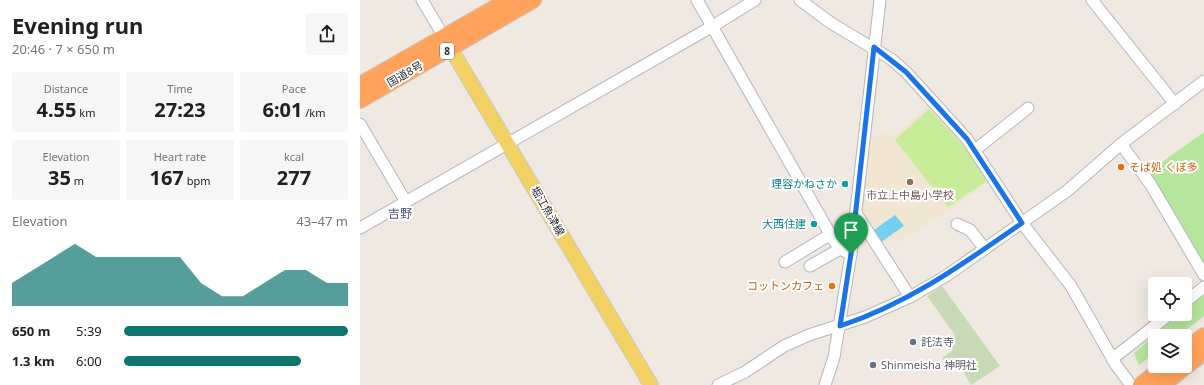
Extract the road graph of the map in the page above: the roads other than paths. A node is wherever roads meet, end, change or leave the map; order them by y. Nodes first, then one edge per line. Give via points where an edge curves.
1 (422, 0) edge
2 (508, 0) edge
3 (533, 0) edge
4 (697, 0) edge
5 (755, 0) edge
6 (800, 0) edge
7 (880, 0) edge
8 (1092, 0) edge
9 (713, 26) junction
10 (448, 43) junction
11 (874, 47) junction
12 (1204, 81) edge
13 (360, 85) edge
14 (360, 100) edge
15 (1175, 104) junction
16 (1028, 108) dead end
17 (360, 124) edge
18 (508, 143) junction
19 (1121, 144) junction
20 (975, 150) junction
21 (406, 202) junction
22 (856, 213) junction
23 (1022, 223) junction
24 (957, 224) dead end
25 (360, 228) edge
26 (831, 234) junction
27 (840, 249) junction
28 (985, 249) junction
29 (851, 254) junction
30 (785, 262) dead end
31 (810, 266) dead end
32 (1204, 275) edge
33 (1204, 287) edge
34 (1192, 296) edge
35 (910, 297) junction
36 (1162, 321) edge
37 (840, 326) junction
38 (1204, 336) edge
39 (1192, 345) edge
40 (1204, 352) edge
41 (1114, 362) junction
42 (1156, 373) edge
43 (651, 385) edge
44 (718, 385) edge
45 (825, 385) edge
46 (1131, 385) edge
47 (1141, 385) edge
48 (1162, 385) edge

1 - 10 street
2 - 10 highway, 国道8号 / 8
3 - 10 highway, 国道8号 / 8
4 - 9 street
5 - 9 street
6 - 11 street via 831,23
7 - 11 street
8 - 15 street
9 - 18 street
9 - 26 street
10 - 13 highway, 国道8号 / 8
10 - 14 highway, 国道8号 / 8
10 - 18 main road, 堀江魚津線
11 - 20 street via 906,72
11 - 22 street
12 - 15 street
15 - 19 street
16 - 20 street
17 - 21 street
18 - 21 street
18 - 43 main road, 堀江魚津線
19 - 23 street via 1067,191
19 - 32 street via 1151,185
20 - 23 street
21 - 25 street
22 - 29 street
22 - 35 street
23 - 28 street
23 - 41 street via 1071,286
24 - 28 street via 970,230
26 - 27 street
26 - 30 street
27 - 29 street
27 - 31 street
28 - 35 street
29 - 37 street
33 - 34 street
35 - 37 street via 865,318
36 - 41 street
37 - 44 street via 784,346 745,372
37 - 45 street via 834,358
38 - 39 highway
40 - 48 highway
41 - 46 street
42 - 47 highway

